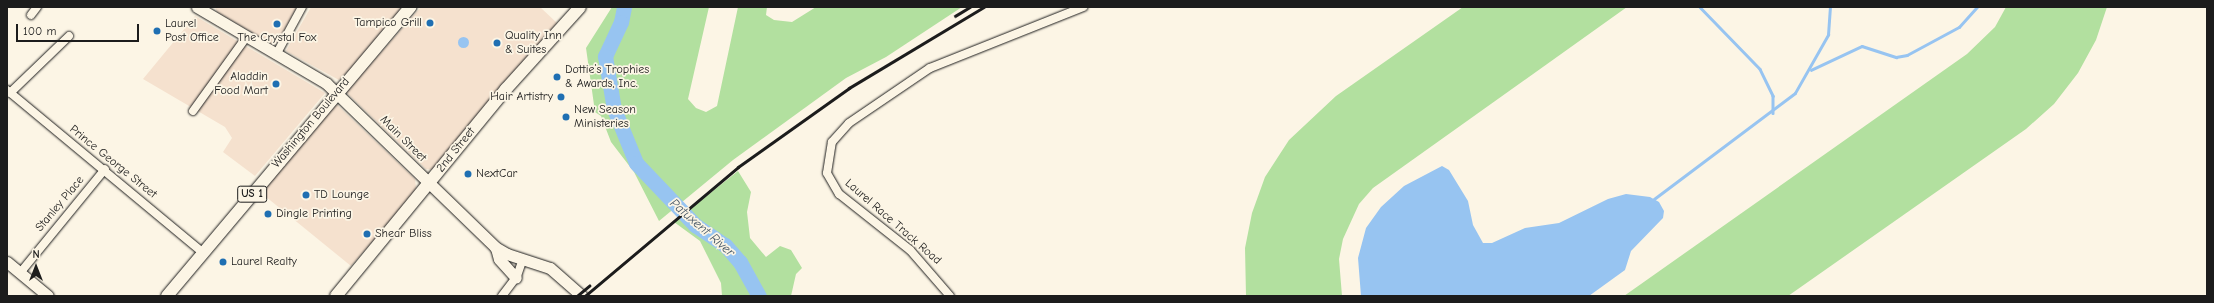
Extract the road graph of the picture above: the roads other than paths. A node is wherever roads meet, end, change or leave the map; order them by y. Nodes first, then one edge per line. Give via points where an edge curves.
1 (37, 7) edge
2 (302, 7) edge
3 (410, 7) edge
4 (1083, 7) edge
5 (203, 8) edge
6 (577, 11) edge
7 (31, 14) dead end
8 (69, 36) dead end
9 (247, 36) junction
10 (277, 53) junction
11 (9, 92) edge
12 (336, 92) junction
13 (193, 110) dead end
14 (104, 169) junction
15 (429, 183) junction
16 (496, 248) junction
17 (203, 253) junction
18 (523, 259) junction
19 (7, 262) edge
20 (20, 273) junction
21 (516, 278) junction
22 (48, 296) edge
23 (167, 296) edge
24 (336, 296) edge
25 (502, 296) edge
26 (582, 296) edge
27 (950, 296) edge

1 - 7 street
2 - 10 street
3 - 12 main road, Washington Boulevard / US 1
4 - 27 street, Laurel Race Track Road via 930,68 849,123 832,142 826,164 839,194 910,250
5 - 9 street, Main Street
6 - 15 main road, 2nd Street via 506,89
8 - 11 street
9 - 10 street, Main Street
9 - 13 street
10 - 12 street, Main Street via 316,75
11 - 14 street, Prince George Street
12 - 15 street, Main Street
12 - 17 main road, Washington Boulevard / US 1
14 - 17 street, Prince George Street
14 - 20 street, Stanley Place
15 - 16 street, Main Street
15 - 24 main road, 2nd Street
16 - 18 street, Main Street
16 - 21 street via 499,259
17 - 23 main road, Washington Boulevard / US 1
18 - 21 street
18 - 26 street, Main Street via 558,273
19 - 20 street
20 - 22 street
21 - 25 street

